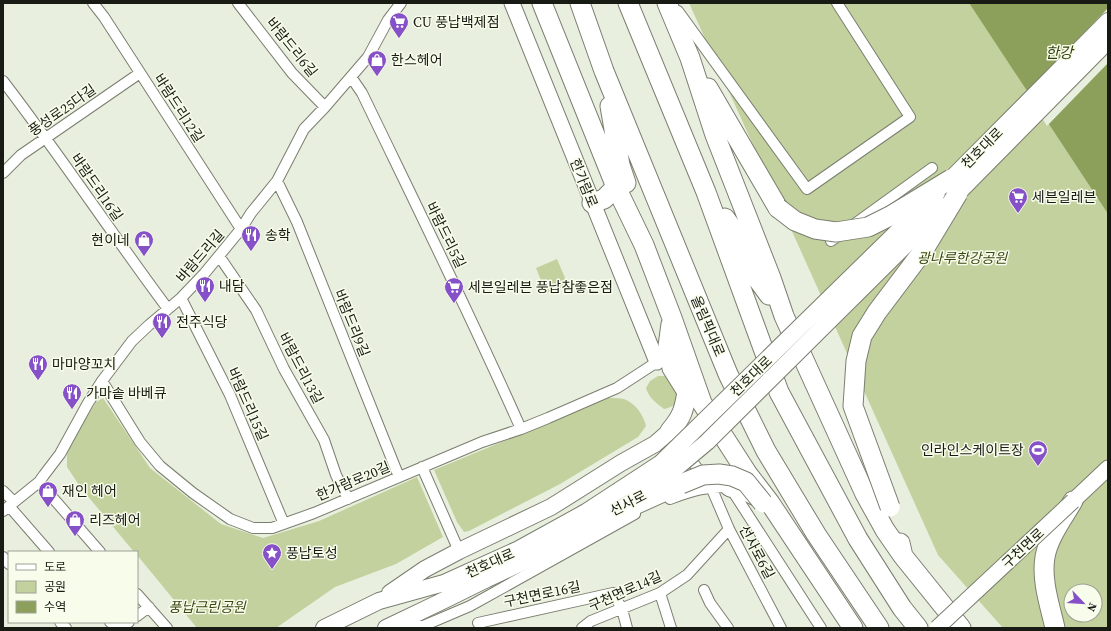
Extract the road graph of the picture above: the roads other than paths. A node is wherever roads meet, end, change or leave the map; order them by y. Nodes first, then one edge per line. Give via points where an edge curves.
1 (93, 3) edge
2 (238, 3) edge
3 (401, 3) edge
4 (512, 3) edge
5 (542, 3) edge
6 (580, 3) edge
7 (628, 3) edge
8 (667, 3) edge
9 (672, 3) edge
10 (837, 3) edge
11 (1108, 21) edge
12 (1108, 41) edge
13 (690, 58) junction
14 (604, 71) junction
15 (140, 73) junction
16 (351, 77) junction
17 (3, 81) edge
18 (325, 107) junction
19 (46, 138) junction
20 (932, 168) dead end
21 (3, 173) edge
22 (277, 181) junction
23 (955, 186) junction
24 (616, 188) junction
25 (706, 192) junction
26 (592, 203) junction
27 (241, 229) junction
28 (831, 241) dead end
29 (644, 246) junction
30 (219, 256) junction
31 (181, 298) junction
32 (168, 309) junction
33 (784, 316) junction
34 (672, 318) junction
35 (664, 365) junction
36 (102, 381) junction
37 (695, 398) junction
38 (521, 430) junction
39 (670, 431) junction
40 (422, 467) junction
41 (1108, 468) edge
42 (670, 474) junction
43 (399, 477) junction
44 (39, 482) junction
45 (711, 487) junction
46 (730, 487) junction
47 (3, 491) edge
48 (348, 499) junction
49 (1072, 501) junction
50 (767, 503) junction
51 (8, 506) edge
52 (610, 516) joint
53 (284, 524) junction
54 (729, 529) junction
55 (459, 550) junction
56 (48, 551) edge
57 (99, 551) edge
58 (907, 560) junction
59 (704, 590) dead end
60 (660, 593) junction
61 (138, 595) edge
62 (378, 601) junction
63 (470, 606) junction
64 (149, 608) junction
65 (622, 609) junction
66 (138, 615) edge
67 (111, 623) edge
68 (128, 623) edge
69 (479, 626) edge
70 (391, 627) edge
71 (167, 628) edge
72 (324, 628) edge
73 (582, 628) edge
74 (627, 628) edge
75 (671, 628) edge
76 (728, 628) edge
77 (781, 628) edge
78 (820, 628) edge
79 (843, 628) edge
80 (853, 628) edge
81 (879, 628) edge
82 (918, 628) edge
83 (937, 628) edge
84 (949, 628) edge
85 (961, 628) edge
86 (1055, 628) edge

1 - 15 street, 바람드리12길
2 - 18 street, 바람드리6길 via 292,73
3 - 16 street, 바람드리길 via 388,20 368,57
4 - 26 street, 한가람로
5 - 24 highway
6 - 14 highway, 올림픽대로
7 - 25 highway
8 - 13 highway
9 - 10 street via 807,189 910,117
11 - 23 main road, 천호대로
12 - 23 main road, 천호대로
13 - 23 highway, bridge via 778,208 795,221 815,229 836,232 868,227
13 - 33 highway via 715,135
14 - 29 highway via 620,165
14 - 81 highway, 올림픽대로 via 692,288 735,388 766,451 816,534
15 - 19 street, 풍성로25다길
15 - 27 street, 바람드리12길
16 - 18 street, 바람드리길
16 - 38 street, 바람드리5길 via 362,93 435,244
17 - 19 street, 바람드리16길
18 - 22 street, 바람드리길 via 304,129
19 - 21 street, 풍성로25다길 via 21,155
19 - 32 street, 바람드리16길
20 - 28 street
22 - 27 street, 바람드리길
22 - 43 street, 바람드리9길 via 297,222
23 - 42 main road, 천호대로, bridge via 707,442
23 - 58 highway, bridge via 923,251 862,336 856,361 853,406
24 - 26 highway via 604,199
24 - 29 highway
25 - 33 highway via 730,225 758,280
25 - 82 highway via 779,392 858,539 902,608
26 - 35 street, 한가람로
27 - 30 street, 바람드리길
29 - 34 highway
30 - 31 street, 바람드리길
30 - 48 street, 바람드리13길 via 256,310 284,369 324,440
31 - 32 street, 바람드리길
31 - 53 street, 바람드리15길 via 230,395
32 - 36 street, 바람드리길 via 132,341
33 - 58 highway via 864,494 885,530
34 - 35 highway
34 - 37 highway
35 - 37 highway
35 - 38 street, 한가람로20길
36 - 44 street, 바람드리길 via 60,454
36 - 53 street, 한가람로20길 via 140,442 160,466 230,519 253,528 272,528
37 - 39 highway via 684,408
37 - 50 highway
38 - 40 street, 한가람로20길 via 482,442
39 - 45 street, 선사로6길
39 - 55 main road via 655,444 551,507
40 - 43 street, 한가람로20길
40 - 55 street
41 - 49 street, 구천면로
42 - 50 highway, bridge via 732,476 746,482
42 - 52 highway
42 - 62 main road, 천호대로 via 586,512 519,550 444,583
43 - 48 street, 한가람로20길
44 - 51 street, 바람드리길
44 - 57 street
45 - 46 street, 선사로
45 - 54 street, 선사로6길
45 - 63 street, 선사로 via 690,491 639,512
46 - 50 highway via 750,493
46 - 78 street
47 - 51 street
48 - 53 street, 한가람로20길
49 - 83 street, 구천면로, bridge
49 - 86 highway, bridge via 1045,556 1044,567
50 - 79 highway
50 - 80 highway
51 - 56 street
52 - 70 main road, 천호대로 via 523,563
54 - 60 street, 구천면로14길 via 686,575
54 - 77 street, 선사로6길
55 - 62 main road via 425,569
58 - 84 highway via 921,588
58 - 85 highway
59 - 76 street
60 - 65 street, 구천면로14길
60 - 75 street
61 - 64 street
62 - 72 main road, 천호대로
63 - 69 street, 구천면로16길
63 - 70 street, 선사로 via 422,626
64 - 66 street
64 - 71 street
65 - 69 street, 구천면로16길 via 613,593
65 - 73 street, 구천면로14길 via 591,621
65 - 74 street
67 - 68 street via 117,627

